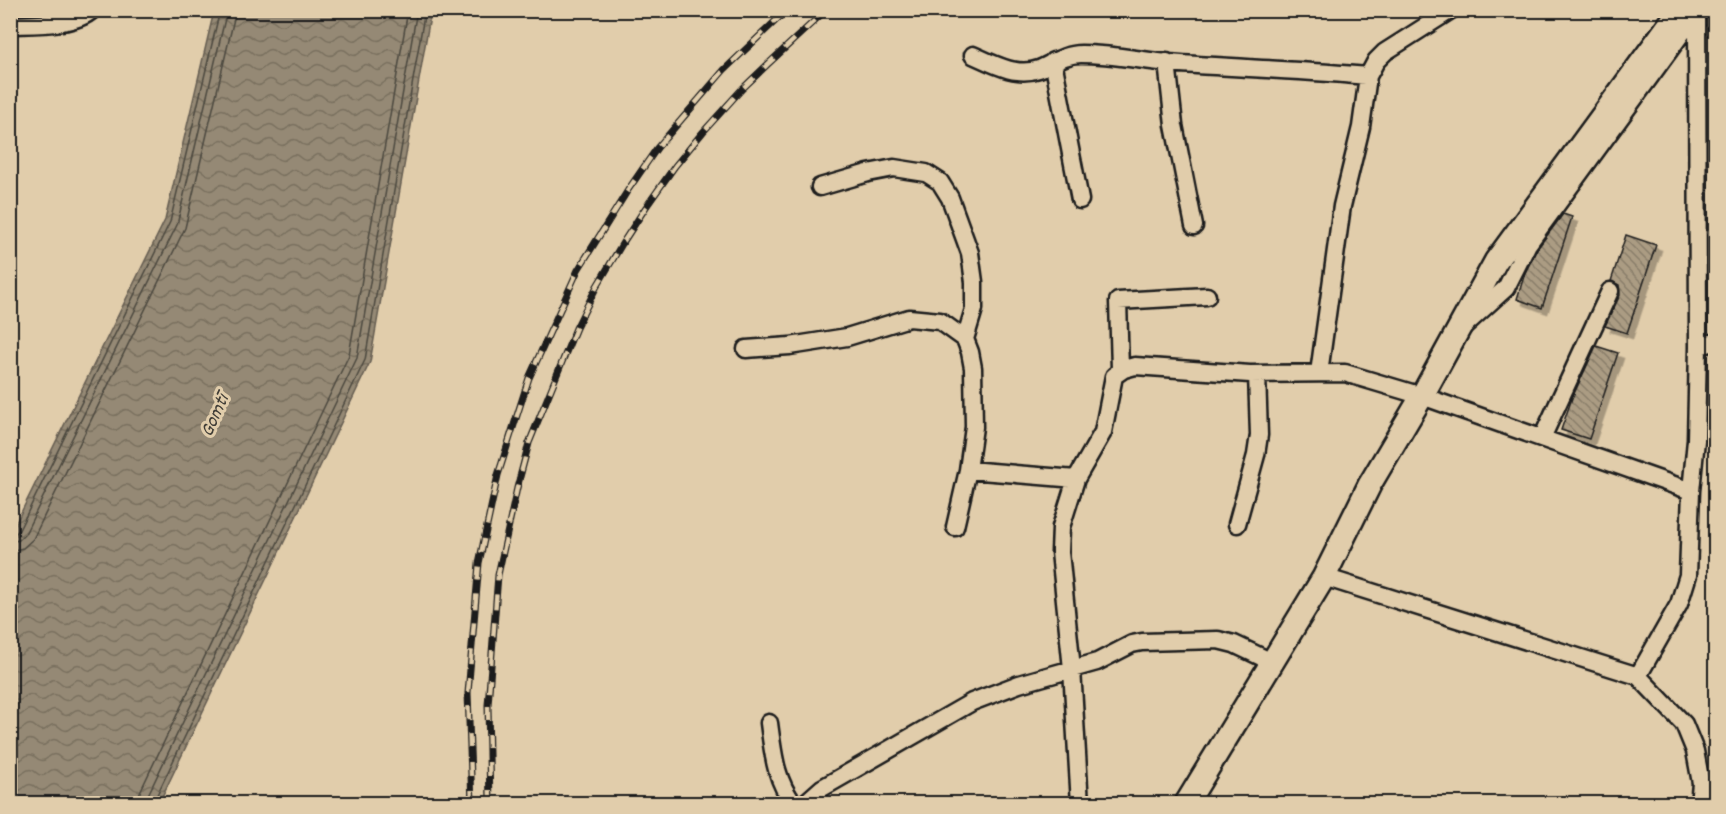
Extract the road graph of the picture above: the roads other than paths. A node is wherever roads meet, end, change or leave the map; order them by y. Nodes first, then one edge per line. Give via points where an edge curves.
1 (92, 10) edge
2 (1451, 10) edge
3 (1692, 11) edge
4 (10, 25) edge
5 (973, 55) dead end
6 (1053, 61) junction
7 (1167, 62) junction
8 (1368, 76) junction
9 (820, 187) dead end
10 (1080, 200) dead end
11 (1194, 226) dead end
12 (1610, 291) dead end
13 (1207, 296) dead end
14 (1458, 329) junction
15 (965, 339) junction
16 (1716, 342) edge
17 (1698, 346) junction
18 (746, 349) dead end
19 (1118, 372) junction
20 (1318, 373) junction
21 (1257, 374) junction
22 (1422, 396) junction
23 (1542, 438) junction
24 (968, 470) junction
25 (1076, 479) junction
26 (1691, 491) junction
27 (1237, 524) dead end
28 (955, 527) dead end
29 (1324, 577) junction
30 (1272, 662) junction
31 (1072, 669) junction
32 (1638, 676) junction
33 (769, 723) dead end
34 (794, 804) edge
35 (804, 804) edge
36 (1080, 804) edge
37 (1186, 804) edge
38 (1699, 804) edge

1 - 4 street via 77,19
2 - 8 street via 1385,52
3 - 14 street via 1520,226
3 - 14 street via 1528,244 1506,288
3 - 17 street
5 - 6 street via 1013,71 1037,69
6 - 7 street via 1079,54
6 - 10 street
7 - 8 street
7 - 11 street via 1174,125
8 - 20 street via 1361,127 1342,206
9 - 15 street via 894,168 926,173 940,182 970,253 974,309
12 - 23 street
13 - 19 street via 1118,301
14 - 22 street
15 - 18 street via 940,321 909,318 847,337
15 - 24 street via 973,368 974,427
16 - 17 street
17 - 26 street
19 - 21 street via 1135,366
19 - 25 street via 1103,432
20 - 21 street
20 - 22 street via 1345,373
21 - 27 street via 1259,435
22 - 23 street
22 - 29 street via 1370,484
23 - 26 street
24 - 25 street
24 - 28 street
25 - 31 street via 1061,527 1060,552
26 - 32 street via 1688,574 1679,604
29 - 30 street
29 - 32 street
30 - 31 street via 1218,640 1142,642
30 - 37 street
31 - 35 street via 972,702 822,788
31 - 36 street
32 - 38 street via 1684,724 1695,751 1701,783
33 - 34 street via 780,782

